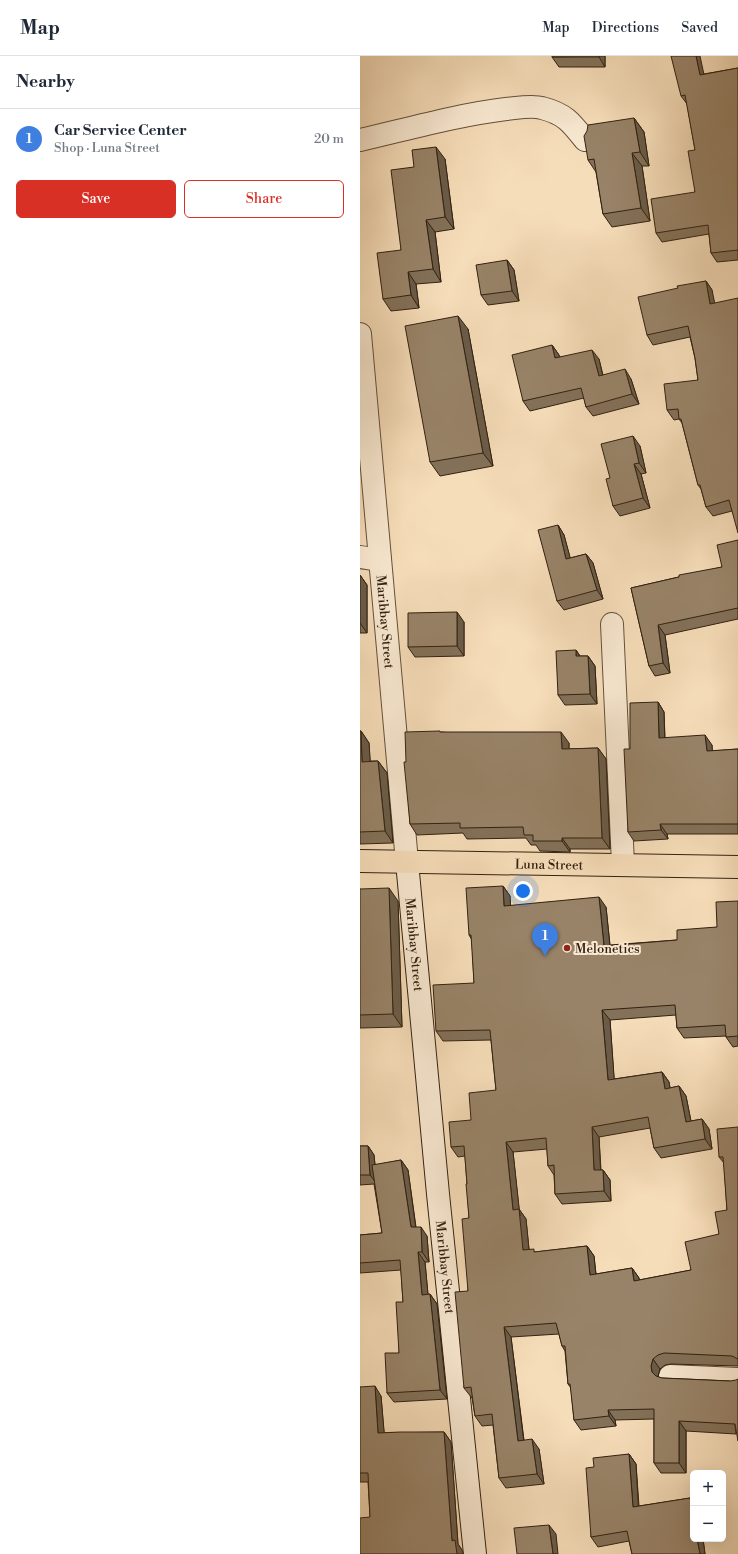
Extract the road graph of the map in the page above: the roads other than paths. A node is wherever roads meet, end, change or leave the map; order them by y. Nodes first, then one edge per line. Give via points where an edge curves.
1 (360, 140) edge
2 (584, 140) edge
3 (360, 334) edge
4 (365, 449) edge
5 (370, 559) edge
6 (612, 624) dead end
7 (360, 861) edge
8 (407, 862) junction
9 (623, 864) junction
10 (738, 866) edge
11 (670, 1376) dead end
12 (738, 1379) edge
13 (475, 1554) edge

1 - 2 street via 494,110 541,107 559,113 572,123
3 - 4 street, Maribbay Street
4 - 5 street, Maribbay Street
5 - 8 street, Maribbay Street
6 - 9 street
7 - 8 main road, Luna Street
8 - 9 main road, Luna Street
8 - 13 street, Maribbay Street
9 - 10 main road, Luna Street
11 - 12 street

